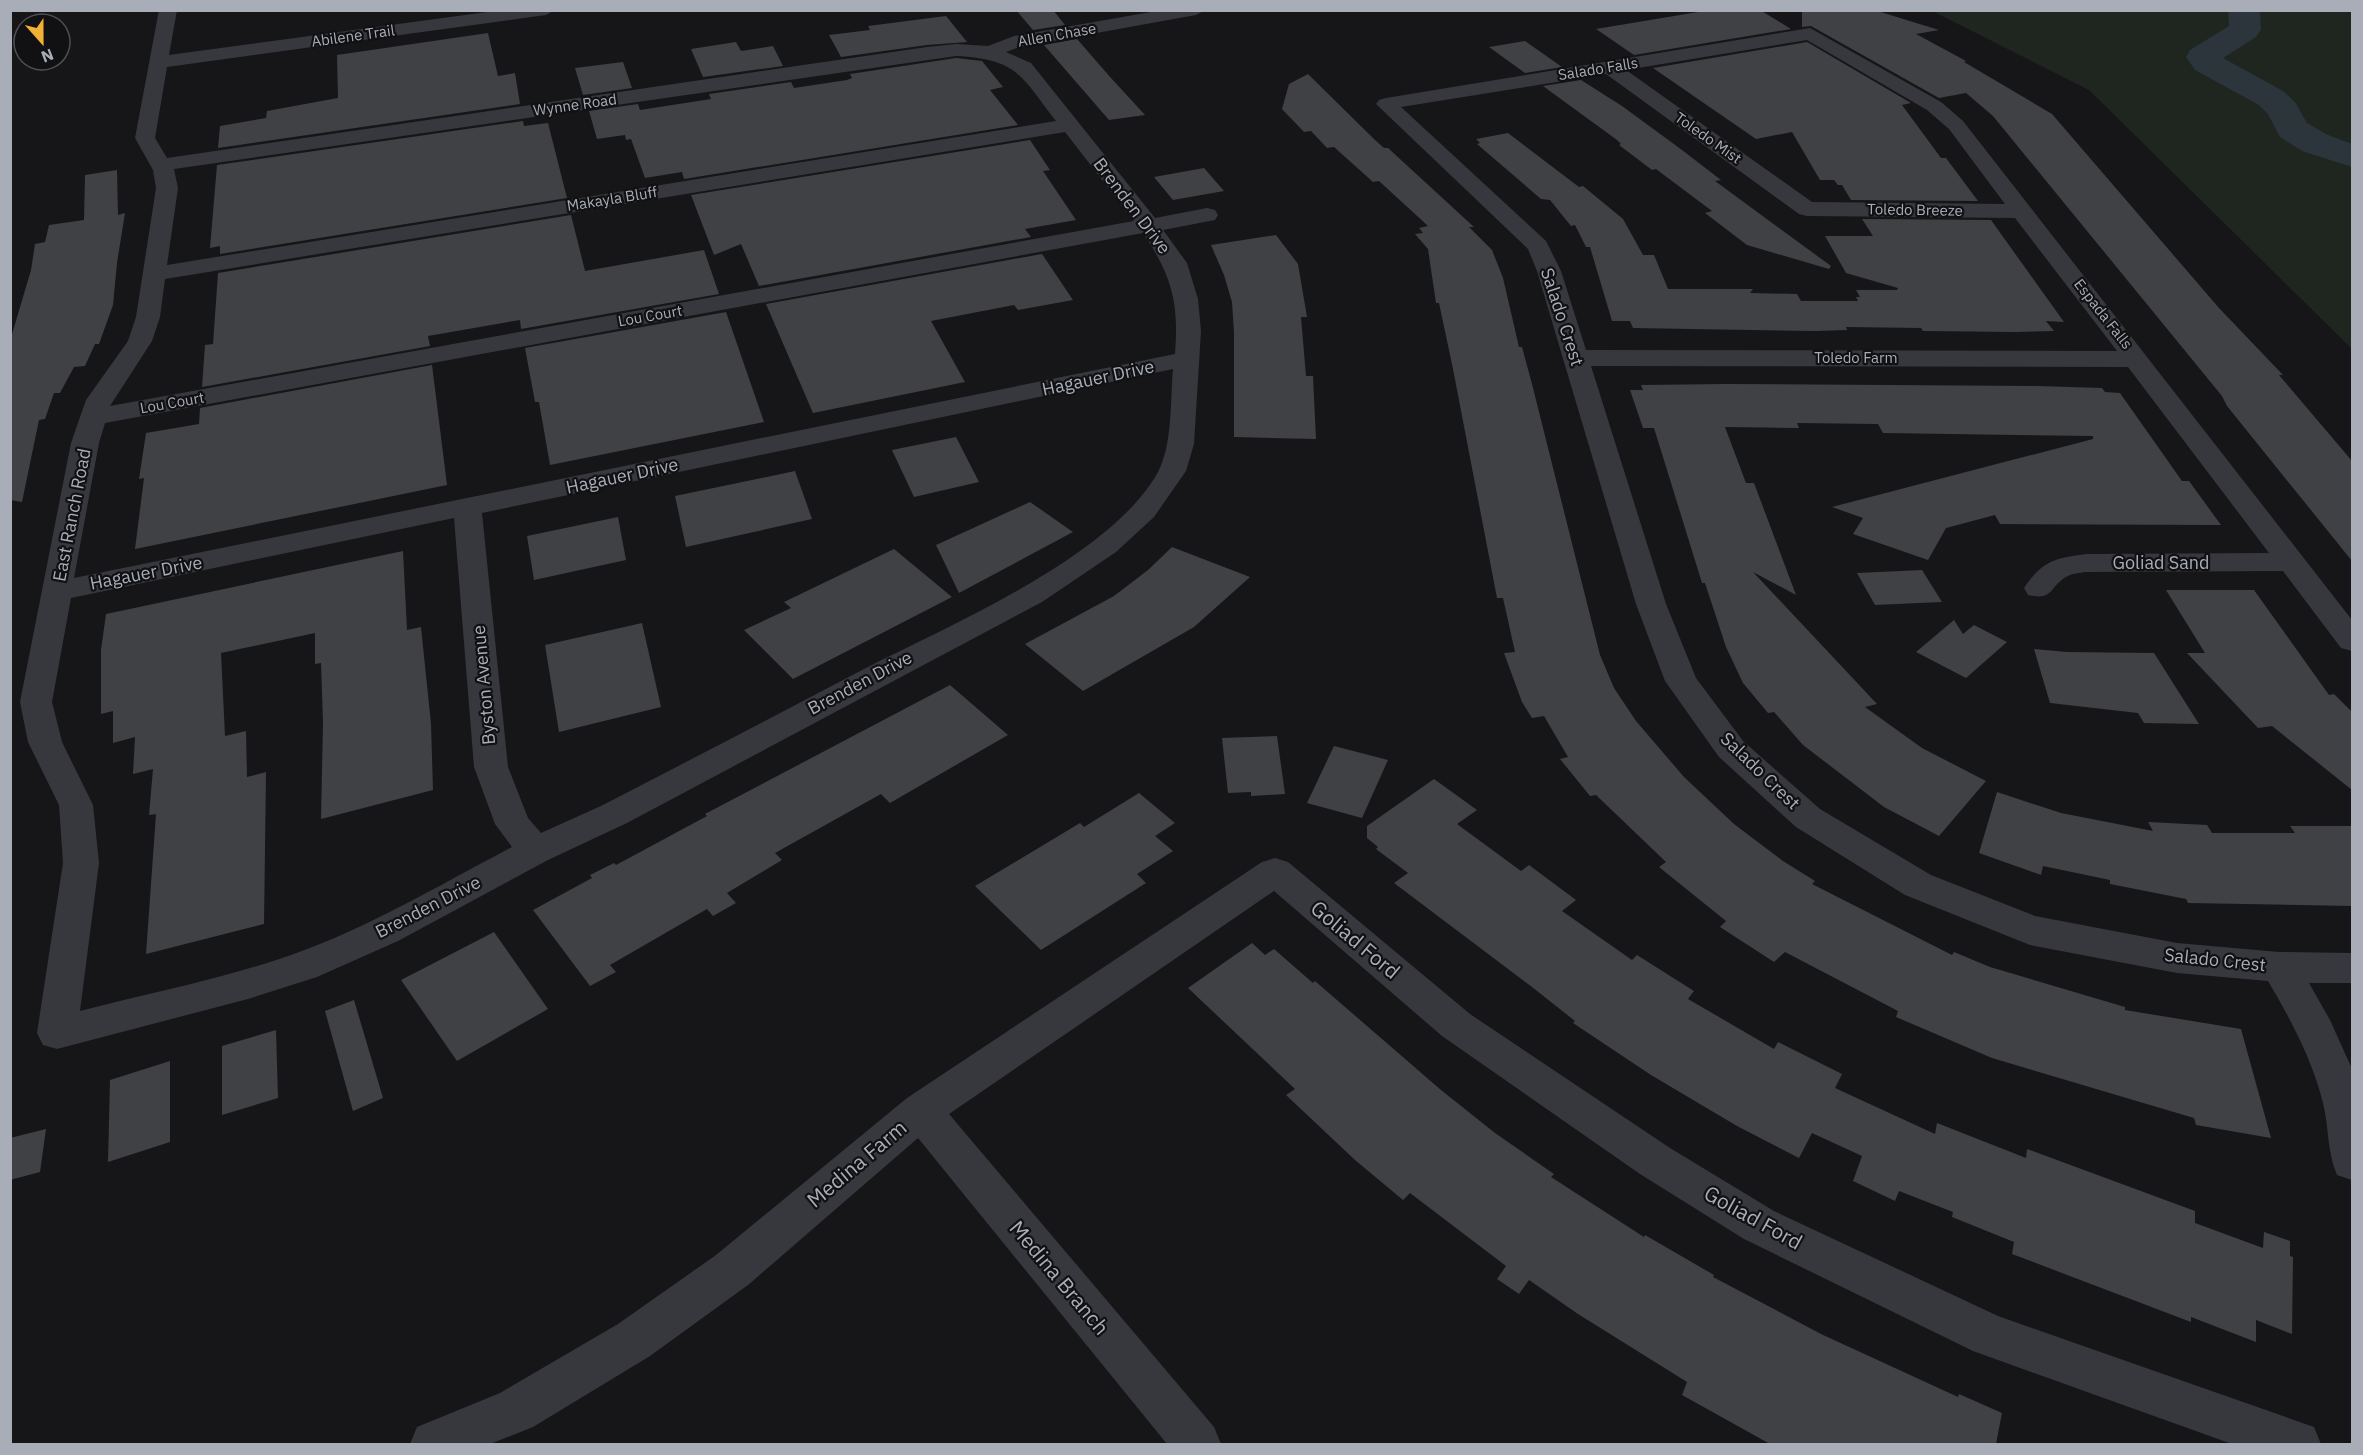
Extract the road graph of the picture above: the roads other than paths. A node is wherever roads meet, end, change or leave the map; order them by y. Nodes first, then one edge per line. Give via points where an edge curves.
1 (168, 10) edge
2 (546, 10) edge
3 (1196, 10) edge
4 (1810, 34) joint
5 (990, 52) junction
6 (159, 62) junction
7 (1609, 68) junction
8 (1386, 104) joint
9 (1070, 124) junction
10 (160, 165) junction
11 (1807, 208) joint
12 (2023, 211) junction
13 (1207, 216) dead end
14 (1149, 225) junction
15 (155, 274) junction
16 (1575, 358) junction
17 (2137, 358) junction
18 (1186, 359) junction
19 (93, 417) junction
20 (467, 508) junction
21 (2293, 562) junction
22 (2038, 588) dead end
23 (58, 591) junction
24 (2352, 641) edge
25 (535, 851) junction
26 (1275, 872) joint
27 (2279, 968) junction
28 (2352, 968) edge
29 (57, 1033) joint
30 (921, 1111) junction
31 (2352, 1162) edge
32 (434, 1444) edge
33 (1197, 1444) edge
34 (2297, 1444) edge

1 - 6 street, East Ranch Road
2 - 6 street, Abilene Trail
3 - 5 street, Allen Chase via 1014,42
4 - 7 street, Salado Falls
4 - 12 street, Espada Falls via 1934,106 1956,125
5 - 9 street, Brenden Drive via 1024,67
5 - 10 street, Wynne Road via 927,53
6 - 10 street, East Ranch Road via 145,138
7 - 8 street, Salado Falls
7 - 11 street, Toledo Mist
8 - 16 street, Salado Crest via 1538,246
9 - 14 street, Brenden Drive
9 - 15 street, Makayla Bluff
10 - 15 street, East Ranch Road via 167,188
11 - 12 street, Toledo Breeze
12 - 17 street, Espada Falls
13 - 14 street, Lou Court
14 - 18 street, Brenden Drive via 1175,263 1186,299
14 - 19 street, Lou Court
15 - 19 street, East Ranch Road via 140,341 99,400
16 - 17 street, Toledo Farm
16 - 27 street, Salado Crest via 1651,604 1681,681 1731,749 1808,818 1918,885 2030,930 2176,958
17 - 21 street, Espada Falls
18 - 20 street, Hagauer Drive
18 - 25 street, Brenden Drive via 1180,444 1172,471 1144,511 1106,546 1030,595
19 - 23 street, East Ranch Road
20 - 23 street, Hagauer Drive
20 - 25 street, Byston Avenue via 491,767 513,824
21 - 22 street, Goliad Sand via 2086,563 2060,566
21 - 24 street, Espada Falls
23 - 29 street, East Ranch Road via 36,702 45,742 76,805 81,863
25 - 29 street, Brenden Drive via 385,931 304,966
26 - 30 street, Medina Farm
26 - 34 street, Goliad Ford via 1456,1025 1655,1161 1759,1225 1989,1335
27 - 28 street, Salado Crest
27 - 31 street via 2311,1018 2328,1057 2343,1104
30 - 32 street, Medina Farm via 732,1269 634,1340 516,1410
30 - 33 street, Medina Branch

